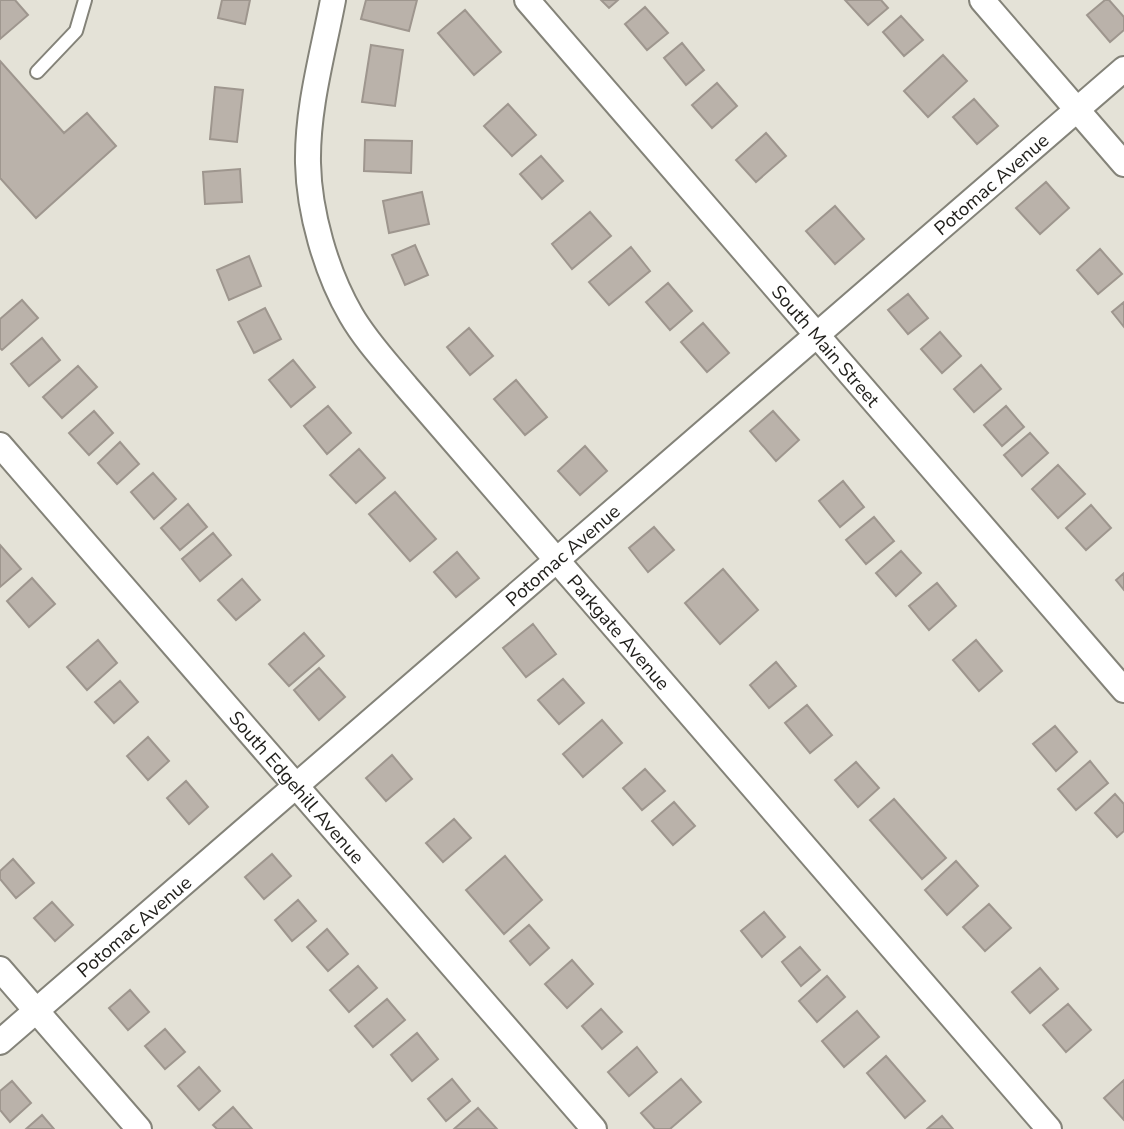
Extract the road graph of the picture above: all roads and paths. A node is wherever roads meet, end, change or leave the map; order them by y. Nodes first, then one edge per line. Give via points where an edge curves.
1 (85, 0) edge
2 (333, 0) edge
3 (527, 0) edge
4 (982, 0) edge
5 (1124, 69) edge
6 (37, 72) dead end
7 (1077, 110) junction
8 (1124, 164) edge
9 (816, 335) junction
10 (0, 444) edge
11 (557, 561) junction
12 (1124, 690) edge
13 (296, 785) junction
14 (0, 969) edge
15 (37, 1011) junction
16 (0, 1042) edge
17 (139, 1129) edge
18 (594, 1129) edge
19 (1049, 1129) edge

1 - 6 lane via 76,31
2 - 11 street, Parkgate Avenue via 313,101 308,164 324,255 361,331
3 - 9 street, South Main Street
4 - 7 street
5 - 7 street, Potomac Avenue
7 - 8 street
7 - 9 street, Potomac Avenue
9 - 11 street, Potomac Avenue
9 - 12 street, South Main Street
10 - 13 street, South Edgehill Avenue
11 - 13 street, Potomac Avenue
11 - 19 street, Parkgate Avenue
13 - 15 street, Potomac Avenue
13 - 18 street, South Edgehill Avenue
14 - 15 street
15 - 16 street, Potomac Avenue
15 - 17 street

